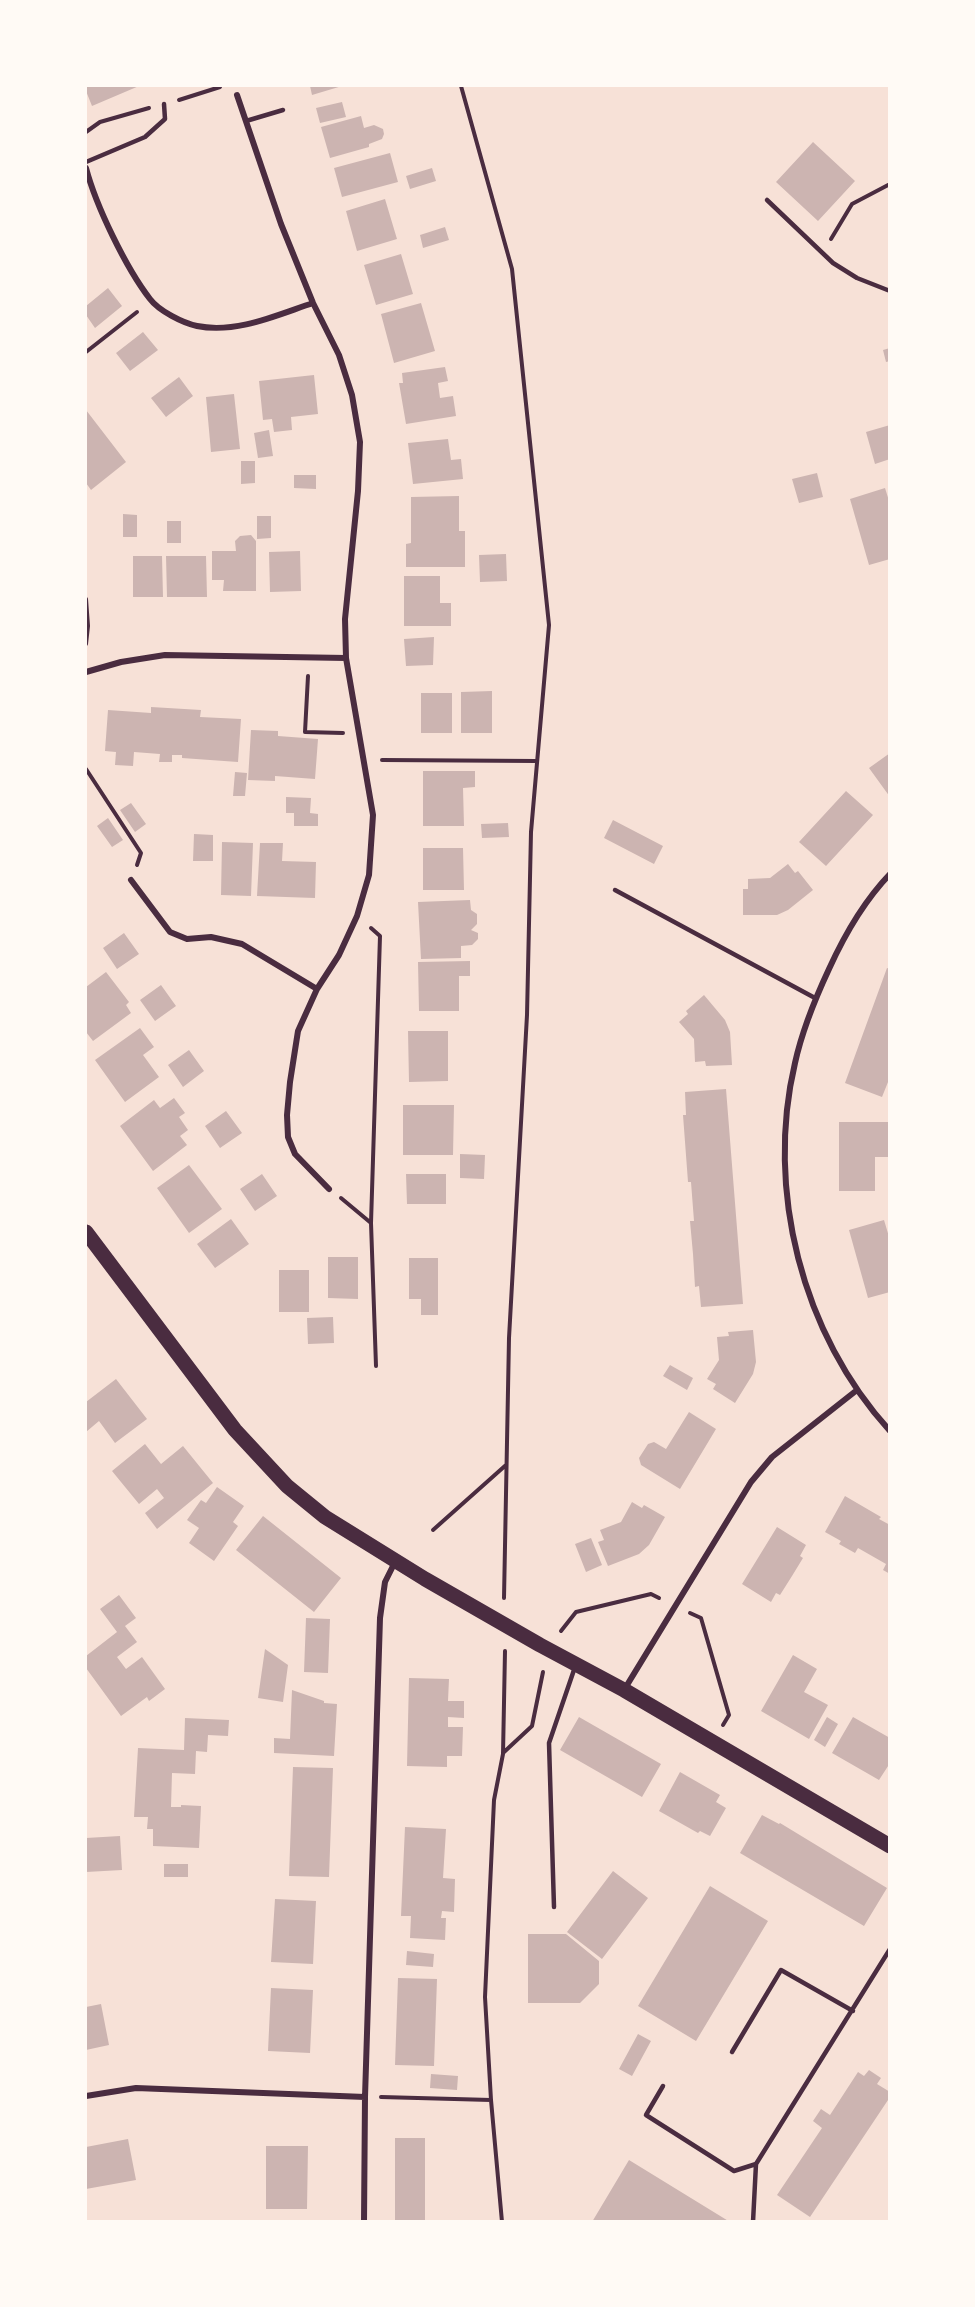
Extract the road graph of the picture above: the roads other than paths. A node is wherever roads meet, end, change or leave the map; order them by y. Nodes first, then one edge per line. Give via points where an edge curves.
1 (237, 95) dead end
2 (164, 104) dead end
3 (283, 110) dead end
4 (246, 121) junction
5 (86, 162) edge
6 (86, 168) edge
7 (767, 200) dead end
8 (890, 291) edge
9 (313, 303) junction
10 (346, 658) junction
11 (86, 672) edge
12 (890, 874) edge
13 (131, 880) road end
14 (615, 890) dead end
15 (317, 989) junction
16 (815, 998) junction
17 (329, 1188) road end
18 (86, 1232) edge
19 (857, 1390) junction
20 (890, 1431) edge
21 (396, 1562) junction
22 (576, 1664) junction
23 (624, 1690) junction
24 (890, 1846) edge
25 (554, 1907) dead end
26 (890, 1949) edge
27 (853, 2011) junction
28 (732, 2052) dead end
29 (663, 2086) dead end
30 (86, 2096) edge
31 (365, 2097) junction
32 (756, 2164) junction
33 (364, 2222) edge
34 (753, 2222) edge

1 - 4 street
2 - 5 lane via 165,119 146,137
3 - 4 lane
4 - 9 street via 280,224
6 - 9 street via 123,254 151,301 173,316 196,326 244,325
7 - 8 lane via 833,263
9 - 10 street via 339,355 352,395 360,442 345,619
10 - 11 street via 165,656
10 - 15 street via 373,815 369,875 339,956
12 - 16 street via 840,944
13 - 15 street via 170,932 187,939 211,938 242,944
14 - 16 lane
15 - 17 street via 298,1031 290,1082 288,1137 295,1154
16 - 19 street via 795,1063 788,1105 787,1190 795,1242 816,1314
18 - 21 main road via 257,1456 325,1517
19 - 20 street
19 - 23 street via 772,1456 751,1482
21 - 22 main road
21 - 31 street via 385,1582 380,1618
22 - 23 main road
22 - 25 lane via 549,1743
23 - 24 main road
26 - 27 lane
27 - 28 lane via 781,1970
27 - 32 lane
29 - 32 lane via 646,2115 734,2171
30 - 31 street via 136,2088
31 - 33 street
32 - 34 lane

